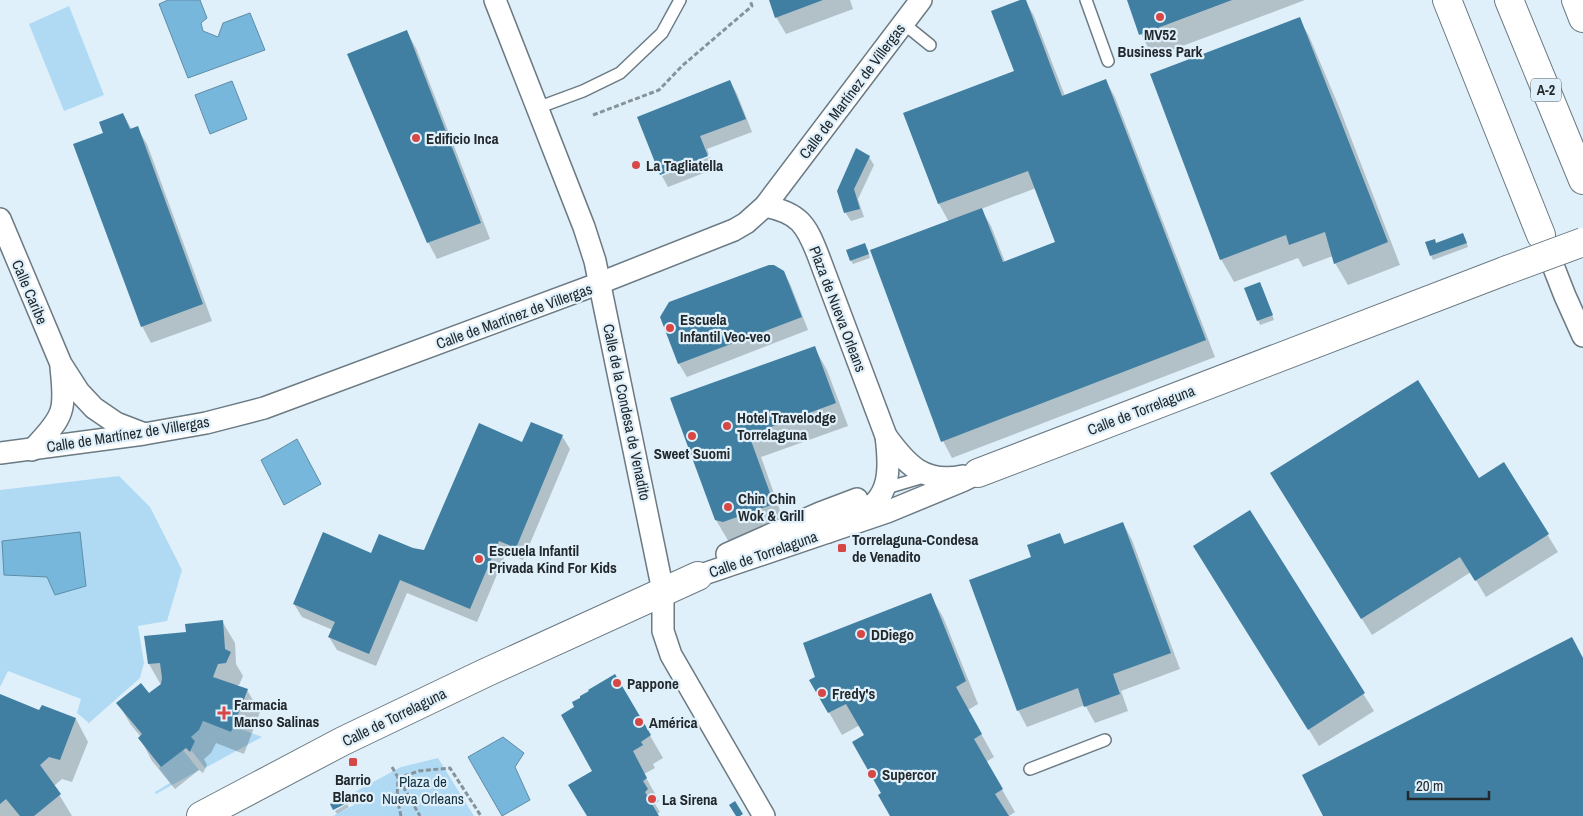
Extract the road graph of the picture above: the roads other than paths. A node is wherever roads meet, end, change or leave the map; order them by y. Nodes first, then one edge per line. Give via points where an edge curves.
1 (496, 0) edge
2 (680, 0) edge
3 (921, 0) edge
4 (1086, 0) edge
5 (1447, 0) edge
6 (1467, 0) edge
7 (1509, 0) edge
8 (904, 24) junction
9 (930, 45) dead end
10 (1108, 61) dead end
11 (538, 108) junction
12 (1583, 180) edge
13 (765, 206) junction
14 (0, 219) edge
15 (1541, 235) junction
16 (1583, 242) edge
17 (600, 284) junction
18 (1583, 336) edge
19 (61, 364) junction
20 (144, 434) junction
21 (886, 436) junction
22 (32, 450) junction
23 (0, 453) edge
24 (978, 473) junction
25 (929, 476) junction
26 (883, 489) junction
27 (828, 532) junction
28 (698, 576) junction
29 (663, 592) junction
30 (1105, 740) dead end
31 (1030, 769) dead end
32 (202, 816) edge
33 (764, 816) edge

1 - 11 street, Calle de la Condesa de Venadito
2 - 11 lane via 662,33 620,73
3 - 8 street, Calle de Martínez de Villergas
4 - 10 lane
5 - 15 main road
6 - 15 main road via 1483,40
7 - 12 main road, A-2
8 - 9 lane
8 - 13 street, Calle de Martínez de Villergas
11 - 17 street, Calle de la Condesa de Venadito via 584,227
13 - 17 street, Calle de Martínez de Villergas via 734,230
13 - 21 street, Plaza de Nueva Orleans via 789,213 806,227
14 - 19 street, Calle Caribe
15 - 18 street
16 - 24 main road, Calle de Torrelaguna, bridge
17 - 20 street, Calle de Martínez de Villergas via 264,408
17 - 29 street, Calle de la Condesa de Venadito
19 - 20 street, Calle Caribe via 94,408 116,423
19 - 22 street, Calle Caribe via 61,411 48,433
20 - 22 street, Calle de Martínez de Villergas
21 - 25 street, Plaza de Nueva Orleans via 901,456
21 - 26 street, Plaza de Nueva Orleans via 889,460
22 - 23 street, Calle de Martínez de Villergas
24 - 25 street via 944,479
24 - 27 street, Calle de Torrelaguna via 913,502
25 - 26 lane
26 - 27 street, Plaza de Nueva Orleans via 871,508 838,522
26 - 28 street, Calle de Torrelaguna via 730,552
27 - 28 street, Calle de Torrelaguna
28 - 29 main road, Calle de Torrelaguna
29 - 32 main road, Calle de Torrelaguna via 343,741
29 - 33 street, Calle de la Condesa de Venadito via 663,631 671,655
30 - 31 lane

